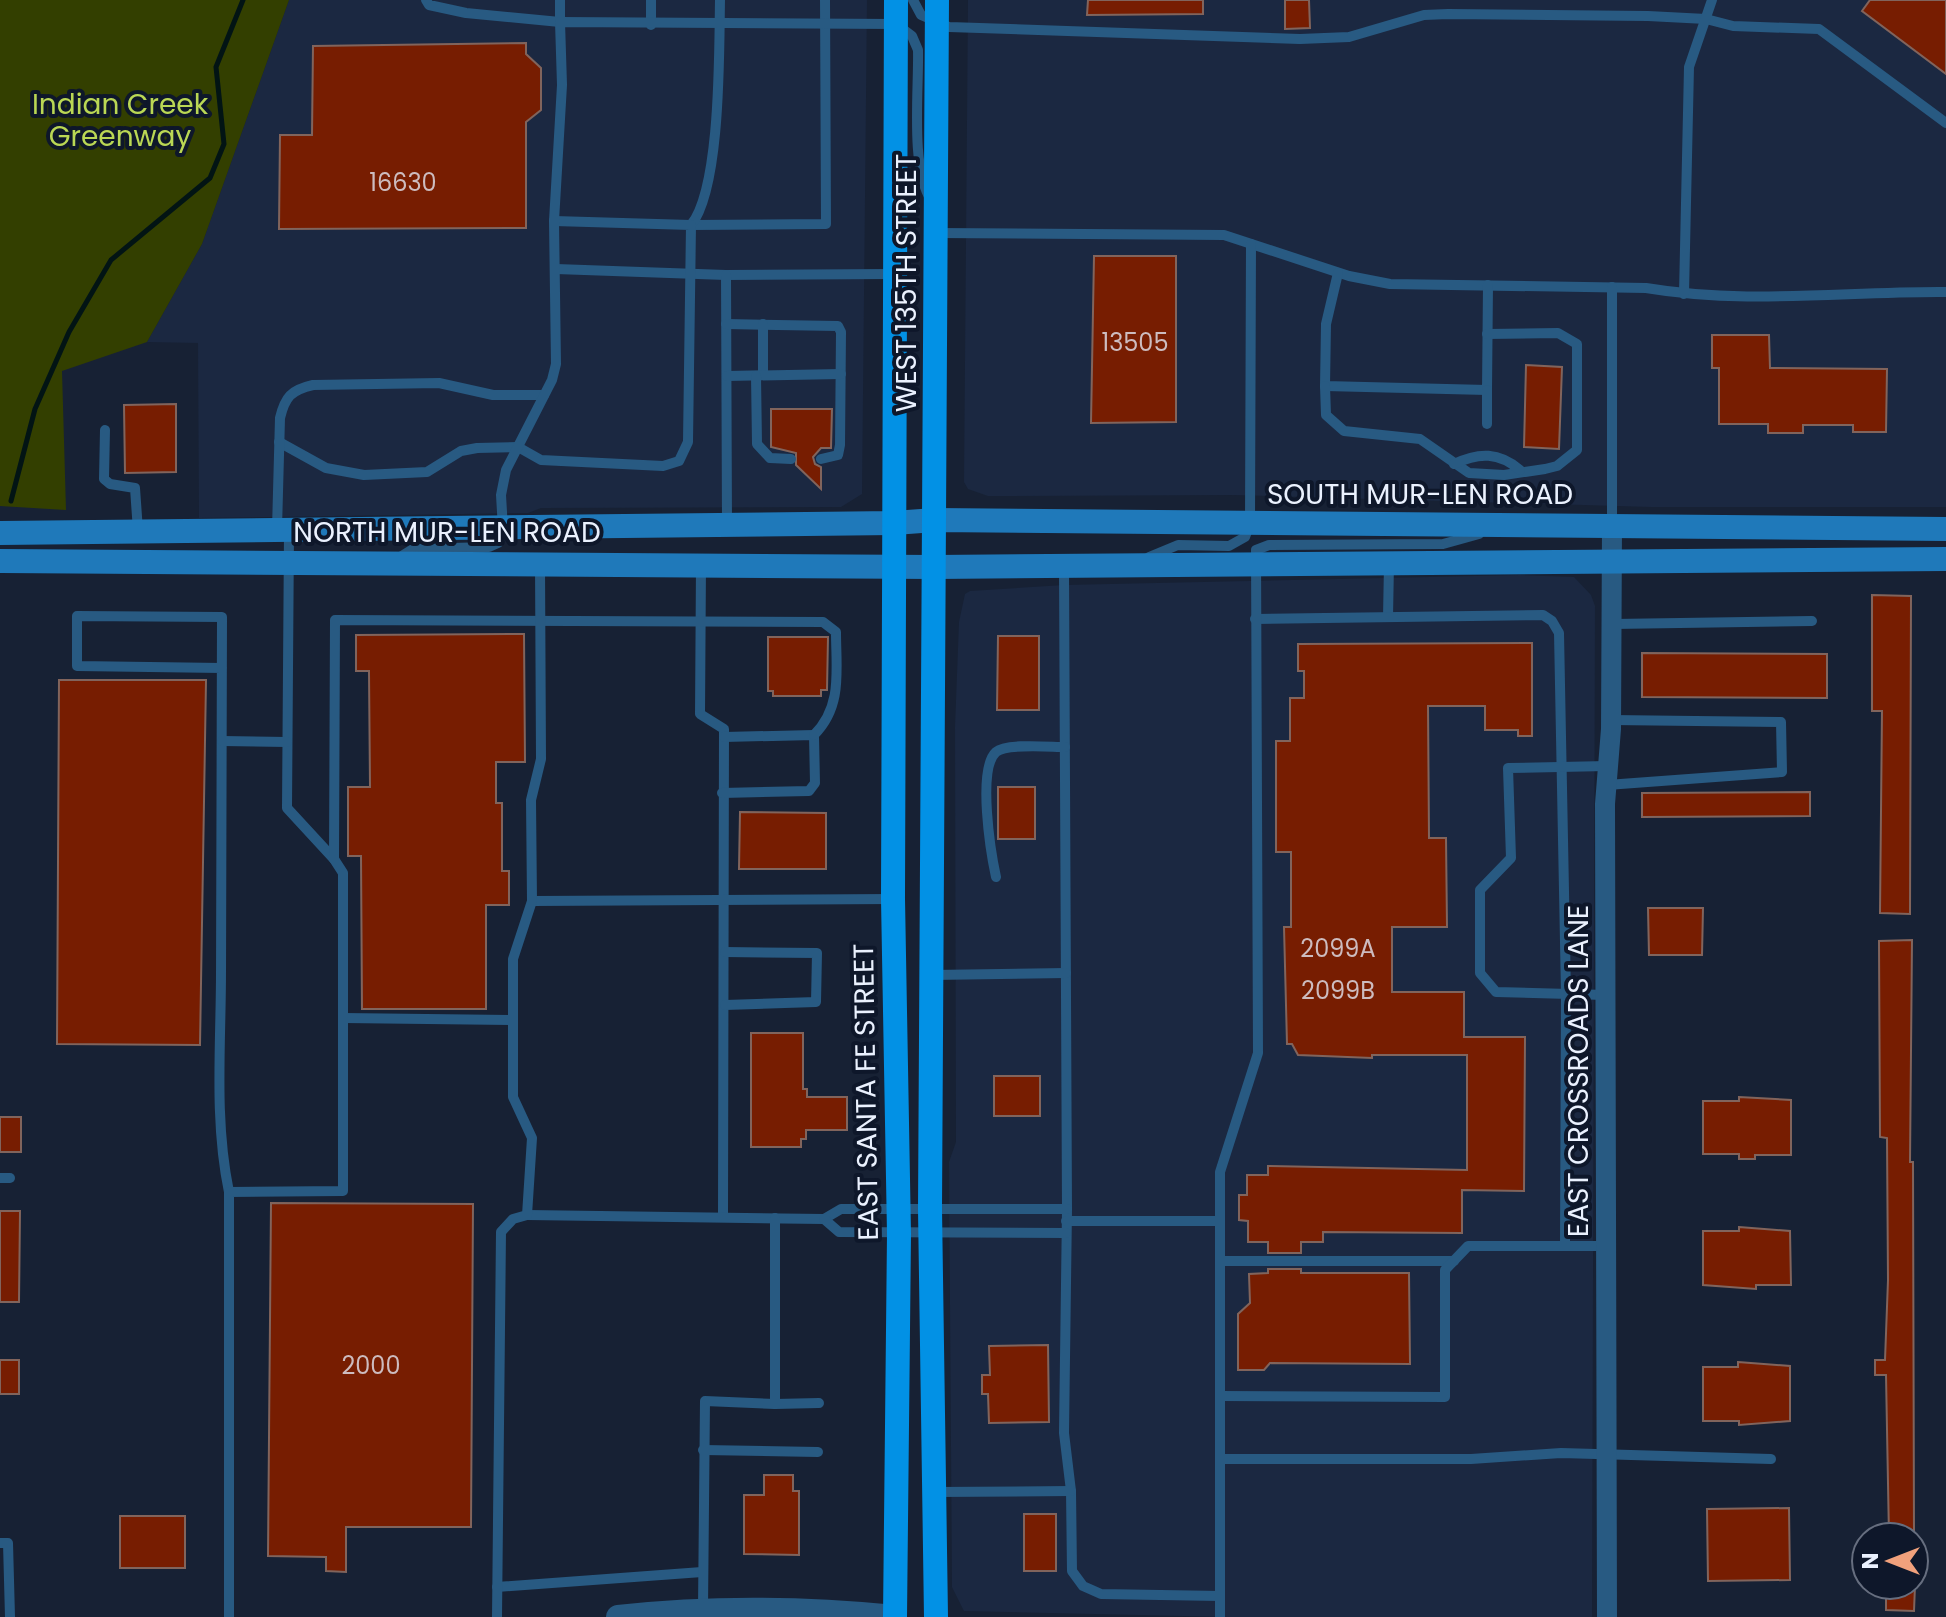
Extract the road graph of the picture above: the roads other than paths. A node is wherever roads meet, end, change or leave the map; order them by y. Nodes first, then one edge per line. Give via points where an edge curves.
1 (426, 0) edge
2 (560, 0) edge
3 (651, 0) edge
4 (720, 0) edge
5 (825, 0) edge
6 (913, 0) edge
7 (1712, 0) edge
8 (896, 12) edge
9 (936, 12) edge
10 (1706, 19) junction
11 (560, 22) junction
12 (720, 24) junction
13 (826, 24) junction
14 (651, 25) junction
15 (1946, 123) edge
16 (936, 220) junction
17 (554, 221) junction
18 (691, 225) junction
19 (1251, 244) junction
20 (556, 269) junction
21 (688, 272) junction
22 (1338, 273) junction
23 (895, 274) junction
24 (726, 275) junction
25 (1488, 285) junction
26 (1612, 287) junction
27 (1946, 292) edge
28 (1684, 294) junction
29 (726, 324) junction
30 (763, 324) junction
31 (1487, 334) junction
32 (841, 374) junction
33 (727, 376) junction
34 (759, 376) junction
35 (1325, 386) junction
36 (1487, 390) junction
37 (544, 395) junction
38 (1487, 424) dead end
39 (105, 430) dead end
40 (279, 442) junction
41 (518, 447) junction
42 (791, 459) dead end
43 (821, 459) dead end
44 (1454, 464) junction
45 (1520, 470) junction
46 (935, 520) junction
47 (727, 523) junction
48 (894, 523) junction
49 (1250, 523) junction
50 (1511, 525) junction
51 (1612, 526) junction
52 (503, 529) junction
53 (1946, 529) edge
54 (283, 531) junction
55 (0, 533) edge
56 (138, 533) junction
57 (1946, 559) edge
58 (0, 561) edge
59 (288, 562) junction
60 (393, 562) junction
61 (540, 563) junction
62 (701, 563) junction
63 (1613, 563) junction
64 (1389, 564) junction
65 (1254, 565) junction
66 (1064, 566) junction
67 (1129, 566) junction
68 (894, 567) junction
69 (935, 567) junction
70 (1388, 617) junction
71 (1255, 619) junction
72 (540, 620) junction
73 (700, 620) junction
74 (1812, 621) dead end
75 (1613, 624) junction
76 (222, 668) junction
77 (1611, 720) junction
78 (814, 735) junction
79 (724, 737) junction
80 (222, 741) junction
81 (287, 742) junction
82 (1065, 747) junction
83 (1563, 767) junction
84 (1607, 776) junction
85 (722, 793) junction
86 (334, 859) junction
87 (996, 877) dead end
88 (893, 899) junction
89 (722, 900) junction
90 (532, 901) junction
91 (725, 952) junction
92 (1066, 973) junction
93 (932, 975) junction
94 (1566, 994) junction
95 (1606, 995) junction
96 (725, 1005) junction
97 (343, 1018) junction
98 (513, 1020) junction
99 (229, 1192) junction
100 (898, 1207) junction
101 (930, 1209) junction
102 (527, 1215) junction
103 (1067, 1215) junction
104 (723, 1217) junction
105 (775, 1218) junction
106 (824, 1219) junction
107 (1220, 1221) junction
108 (1066, 1233) junction
109 (899, 1234) junction
110 (930, 1234) junction
111 (1565, 1245) junction
112 (1606, 1246) junction
113 (1220, 1261) junction
114 (1454, 1261) junction
115 (1220, 1396) junction
116 (819, 1403) dead end
117 (775, 1404) junction
118 (703, 1450) junction
119 (818, 1452) dead end
120 (1606, 1453) junction
121 (1220, 1459) junction
122 (1771, 1459) dead end
123 (1071, 1491) junction
124 (934, 1492) junction
125 (0, 1543) edge
126 (702, 1572) junction
127 (5, 1586) edge
128 (497, 1587) junction
129 (1220, 1596) junction
130 (703, 1611) junction
131 (10, 1617) edge
132 (229, 1617) edge
133 (497, 1617) edge
134 (618, 1617) edge
135 (895, 1617) edge
136 (936, 1617) edge
137 (1220, 1617) edge
138 (1607, 1617) edge

1 - 11 lane via 466,13
2 - 11 lane
3 - 14 lane
4 - 12 lane
5 - 13 lane
6 - 9 lane via 921,15
7 - 10 lane
8 - 13 lane
8 - 16 lane via 918,50 923,187
8 - 23 main road, WEST 135TH STREET
9 - 10 lane via 949,27 1300,39 1349,37 1424,15
9 - 16 main road, WEST 135TH STREET
10 - 15 lane via 1733,26 1819,29
10 - 28 lane via 1689,67
11 - 14 lane
11 - 17 lane
12 - 13 lane
12 - 14 lane
12 - 18 lane via 708,183 702,211
13 - 18 lane via 826,224
16 - 19 lane via 1224,235
16 - 46 main road, WEST 135TH STREET
17 - 18 lane
17 - 20 lane
18 - 21 lane
19 - 22 lane
19 - 49 lane
20 - 21 lane
20 - 37 lane via 556,364
21 - 24 lane
21 - 41 lane via 688,442 679,461 663,466 541,460
22 - 25 lane via 1390,284
22 - 35 lane via 1326,324
23 - 24 lane
23 - 48 main road, WEST 135TH STREET
24 - 29 lane
25 - 26 lane
25 - 31 lane
26 - 28 lane
26 - 51 lane
27 - 28 lane via 1783,298
29 - 30 lane
29 - 33 lane
30 - 32 lane via 838,326
30 - 34 lane
31 - 36 lane
31 - 45 lane via 1558,333 1577,344 1577,450 1557,466
32 - 34 lane
32 - 43 lane via 838,455
33 - 34 lane
33 - 47 lane
34 - 42 lane via 757,444 770,458
35 - 36 lane
35 - 44 lane via 1326,415 1344,431 1420,439
36 - 38 lane
37 - 40 lane via 493,395 439,383 313,385 296,389 284,401
37 - 41 lane
39 - 56 lane via 104,479 135,488
40 - 41 lane via 326,468 364,475 427,472 461,451
40 - 54 lane
41 - 52 lane via 501,495
44 - 45 lane via 1469,473 1504,475
44 - 45 lane via 1497,455
46 - 48 main road, SOUTH MUR-LEN ROAD
46 - 49 main road, SOUTH MUR-LEN ROAD
46 - 69 main road, WEST 135TH STREET
47 - 48 main road, NORTH MUR-LEN ROAD
47 - 52 main road, NORTH MUR-LEN ROAD
48 - 68 main road, WEST 135TH STREET
49 - 50 main road, SOUTH MUR-LEN ROAD
49 - 67 lane via 1245,537 1229,546 1178,545
50 - 51 main road, SOUTH MUR-LEN ROAD
50 - 65 lane via 1443,544 1269,545 1256,550
51 - 53 main road, SOUTH MUR-LEN ROAD
51 - 63 street, EAST CROSSROADS LANE
52 - 54 main road, NORTH MUR-LEN ROAD
52 - 60 lane via 492,547 413,549
54 - 56 main road, NORTH MUR-LEN ROAD
54 - 59 lane
55 - 56 main road, NORTH MUR-LEN ROAD
57 - 63 main road
58 - 59 main road, NORTH MUR-LEN ROAD
59 - 60 main road, NORTH MUR-LEN ROAD
59 - 81 lane
60 - 61 main road, NORTH MUR-LEN ROAD
61 - 62 main road, NORTH MUR-LEN ROAD
61 - 72 lane
62 - 68 main road, NORTH MUR-LEN ROAD
62 - 73 lane
63 - 64 main road
63 - 75 street, EAST CROSSROADS LANE
64 - 65 main road
64 - 70 lane
65 - 67 main road
65 - 71 lane
66 - 67 main road
66 - 69 main road
66 - 82 lane
68 - 69 main road
68 - 88 main road, EAST SANTA FE STREET
69 - 93 main road
70 - 71 lane
70 - 83 lane via 1543,615 1552,621 1559,633
71 - 107 lane via 1258,1053 1220,1172
72 - 73 lane
72 - 86 lane via 335,620
72 - 90 lane via 541,759 531,800
73 - 78 lane via 823,622 836,632 836,701 828,721
73 - 79 lane via 700,714 724,729
74 - 75 lane
75 - 77 street, EAST CROSSROADS LANE
76 - 76 lane via 77,666 77,616 222,617
76 - 80 lane
77 - 84 street, EAST CROSSROADS LANE
77 - 84 lane via 1781,722 1782,772
78 - 79 lane
78 - 85 lane via 815,783 809,791
79 - 85 lane
80 - 81 lane
80 - 99 lane via 221,1154
81 - 86 lane via 287,808
82 - 87 lane via 1005,748 989,763 988,828
82 - 92 lane
83 - 84 lane
83 - 94 lane
83 - 94 lane via 1508,768 1511,858 1480,890 1480,973 1496,992
84 - 95 street, EAST CROSSROADS LANE
85 - 89 lane
86 - 97 lane via 343,873
88 - 89 lane
88 - 100 main road, EAST SANTA FE STREET
89 - 90 lane
89 - 91 lane
90 - 98 lane via 513,959
91 - 96 lane
91 - 96 lane via 817,953 816,1002
92 - 93 lane
92 - 103 lane
93 - 101 main road
94 - 95 lane
94 - 111 lane
95 - 112 street, EAST CROSSROADS LANE
96 - 104 lane
97 - 98 lane
97 - 99 lane via 343,1191
98 - 102 lane via 513,1097 532,1138
99 - 132 lane
100 - 101 lane
100 - 106 lane via 841,1209
100 - 109 main road, EAST SANTA FE STREET
101 - 103 lane
101 - 110 main road
102 - 104 lane
102 - 128 lane via 513,1219 501,1232
103 - 107 lane
103 - 108 lane
104 - 105 lane
105 - 106 lane
105 - 117 lane
106 - 109 lane via 839,1232
107 - 113 lane
108 - 110 lane
108 - 123 lane via 1064,1433
109 - 110 lane
109 - 135 main road, EAST SANTA FE STREET
110 - 124 main road
111 - 112 lane
111 - 114 lane via 1468,1246
112 - 120 street, EAST CROSSROADS LANE
113 - 114 lane
113 - 115 lane
114 - 115 lane via 1445,1270 1445,1397
115 - 121 lane
116 - 117 lane
117 - 118 lane via 705,1401
118 - 119 lane
118 - 126 lane
120 - 121 lane
120 - 122 lane
120 - 138 street, EAST CROSSROADS LANE
121 - 129 lane
123 - 124 lane
123 - 129 lane via 1072,1571 1083,1586 1101,1594
124 - 136 main road
125 - 127 lane via 8,1543
126 - 128 lane
126 - 130 lane
127 - 131 lane
128 - 133 lane
129 - 137 lane
130 - 134 street
130 - 135 street

